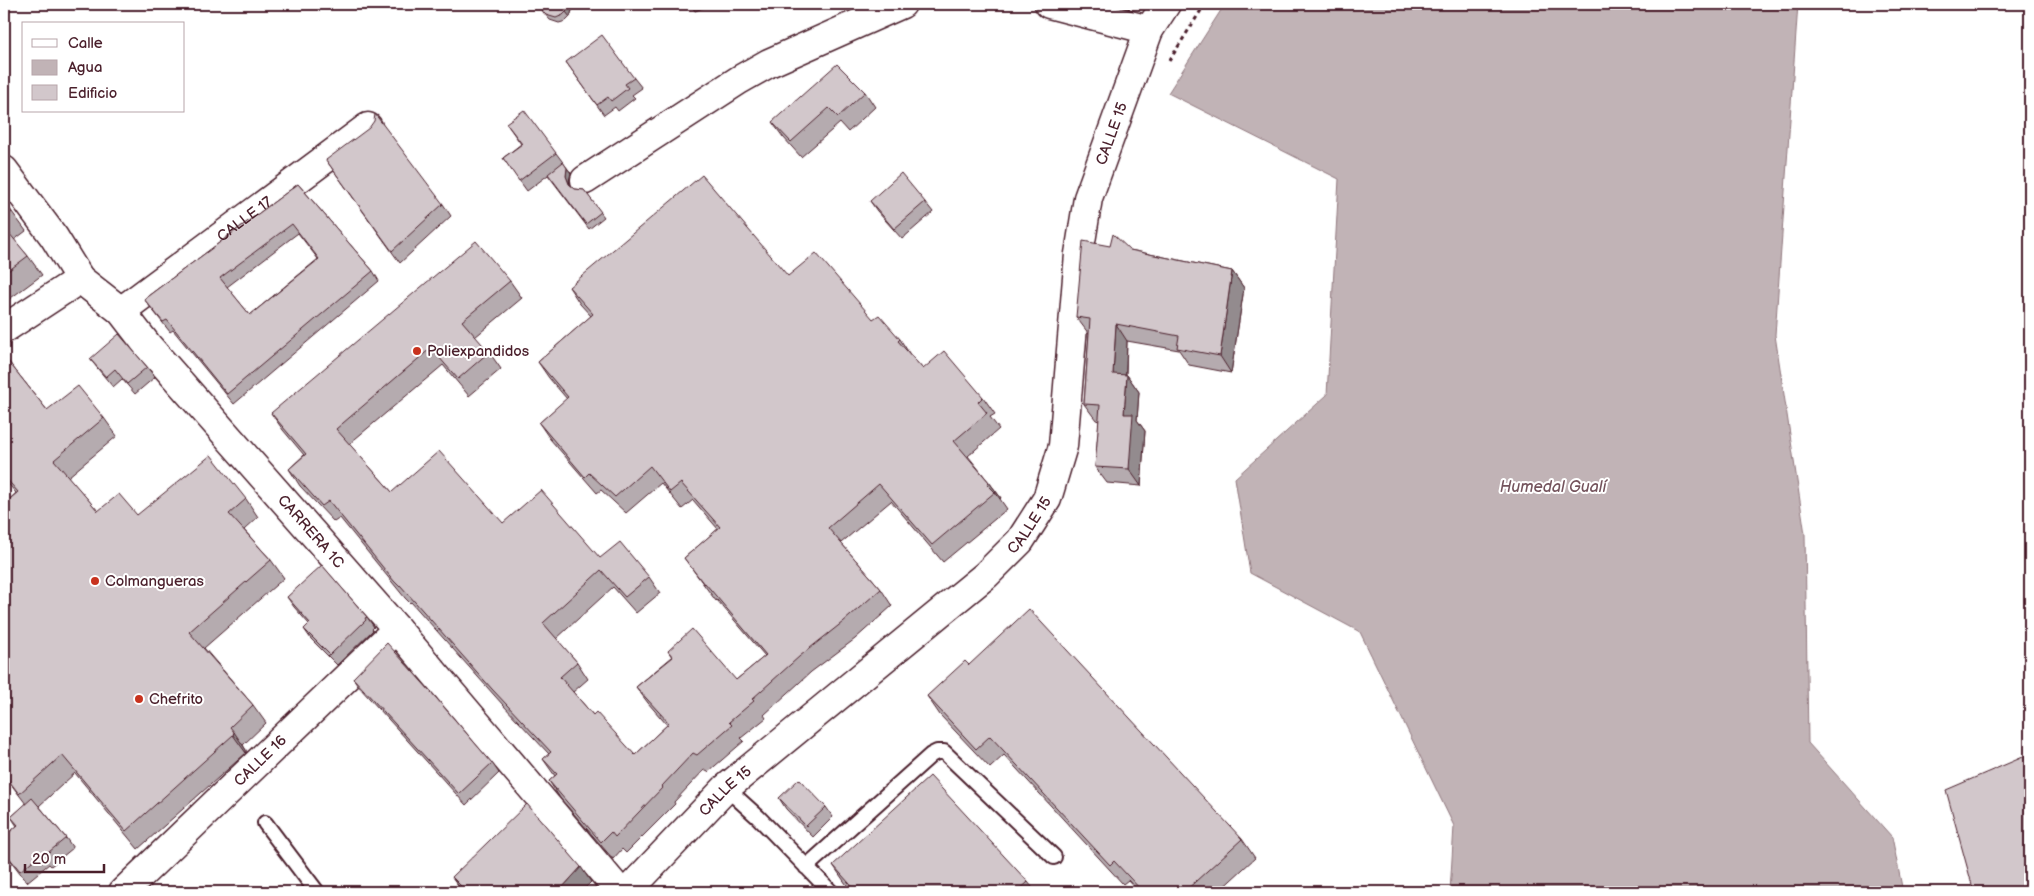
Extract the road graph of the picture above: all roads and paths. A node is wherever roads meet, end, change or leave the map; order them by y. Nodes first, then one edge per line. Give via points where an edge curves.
1 (902, 4) edge
2 (1048, 4) edge
3 (1166, 4) edge
4 (1205, 4) edge
5 (1149, 30) junction
6 (1164, 68) dead end
7 (368, 127) edge
8 (4, 170) edge
9 (585, 180) dead end
10 (80, 279) junction
11 (121, 311) junction
12 (4, 329) edge
13 (397, 629) junction
14 (726, 788) junction
15 (265, 823) dead end
16 (1054, 857) dead end
17 (806, 867) junction
18 (123, 892) edge
19 (317, 892) edge
20 (620, 892) edge
21 (627, 892) edge
22 (830, 892) edge

1 - 9 street via 769,63
2 - 5 street
3 - 5 street, CALLE 15
4 - 6 path
5 - 14 street, CALLE 15 via 1088,198 1079,254 1063,446 1048,500 1020,541 986,574
7 - 11 street, CALLE 17
8 - 10 street, CARRERA 1C via 54,237
10 - 11 street, CARRERA 1C
10 - 12 street
11 - 13 street, CARRERA 1C via 148,346
13 - 18 street, CALLE 16
13 - 20 street, CARRERA 1C
14 - 17 lane
14 - 21 street, CALLE 15
15 - 19 lane
16 - 17 lane via 944,752 937,752
17 - 22 lane

